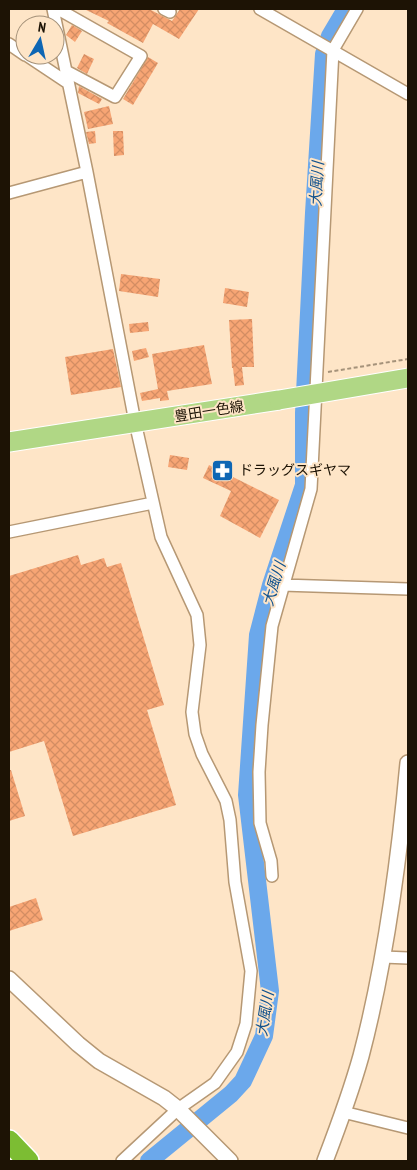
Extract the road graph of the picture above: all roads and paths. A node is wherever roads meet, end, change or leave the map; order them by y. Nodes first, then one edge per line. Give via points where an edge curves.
1 (53, 9) edge
2 (58, 9) edge
3 (260, 9) edge
4 (357, 9) edge
5 (333, 50) junction
6 (44, 65) edge
7 (67, 77) junction
8 (408, 94) edge
9 (87, 172) junction
10 (9, 194) edge
11 (408, 358) edge
12 (318, 374) junction
13 (408, 378) edge
14 (135, 422) junction
15 (9, 442) edge
16 (153, 503) junction
17 (9, 532) edge
18 (282, 585) junction
19 (408, 589) edge
20 (408, 763) edge
21 (272, 876) dead end
22 (383, 957) junction
23 (408, 958) edge
24 (9, 979) edge
25 (178, 1108) junction
26 (343, 1112) junction
27 (408, 1128) edge
28 (9, 1141) edge
29 (27, 1161) edge
30 (122, 1161) edge
31 (230, 1161) edge
32 (325, 1161) edge

1 - 7 street
2 - 7 street via 141,56 115,97
3 - 5 street
4 - 5 street
5 - 8 street
5 - 12 street
6 - 7 street
7 - 9 street
9 - 10 street
9 - 14 street
11 - 12 path
12 - 18 street via 311,489
13 - 14 main road, 豊田一色線, bridge
14 - 15 main road, 豊田一色線
14 - 16 street
16 - 17 street
16 - 25 street via 161,537 197,615 200,645 193,724 202,754 226,801 235,882 251,971 246,1024 237,1052 215,1083
18 - 19 street
18 - 21 street via 272,626 259,772 260,823
20 - 22 street
22 - 23 street
22 - 26 street via 360,1057
24 - 25 street via 99,1061
25 - 30 street
25 - 31 street
26 - 27 street
26 - 32 street
28 - 29 highway

